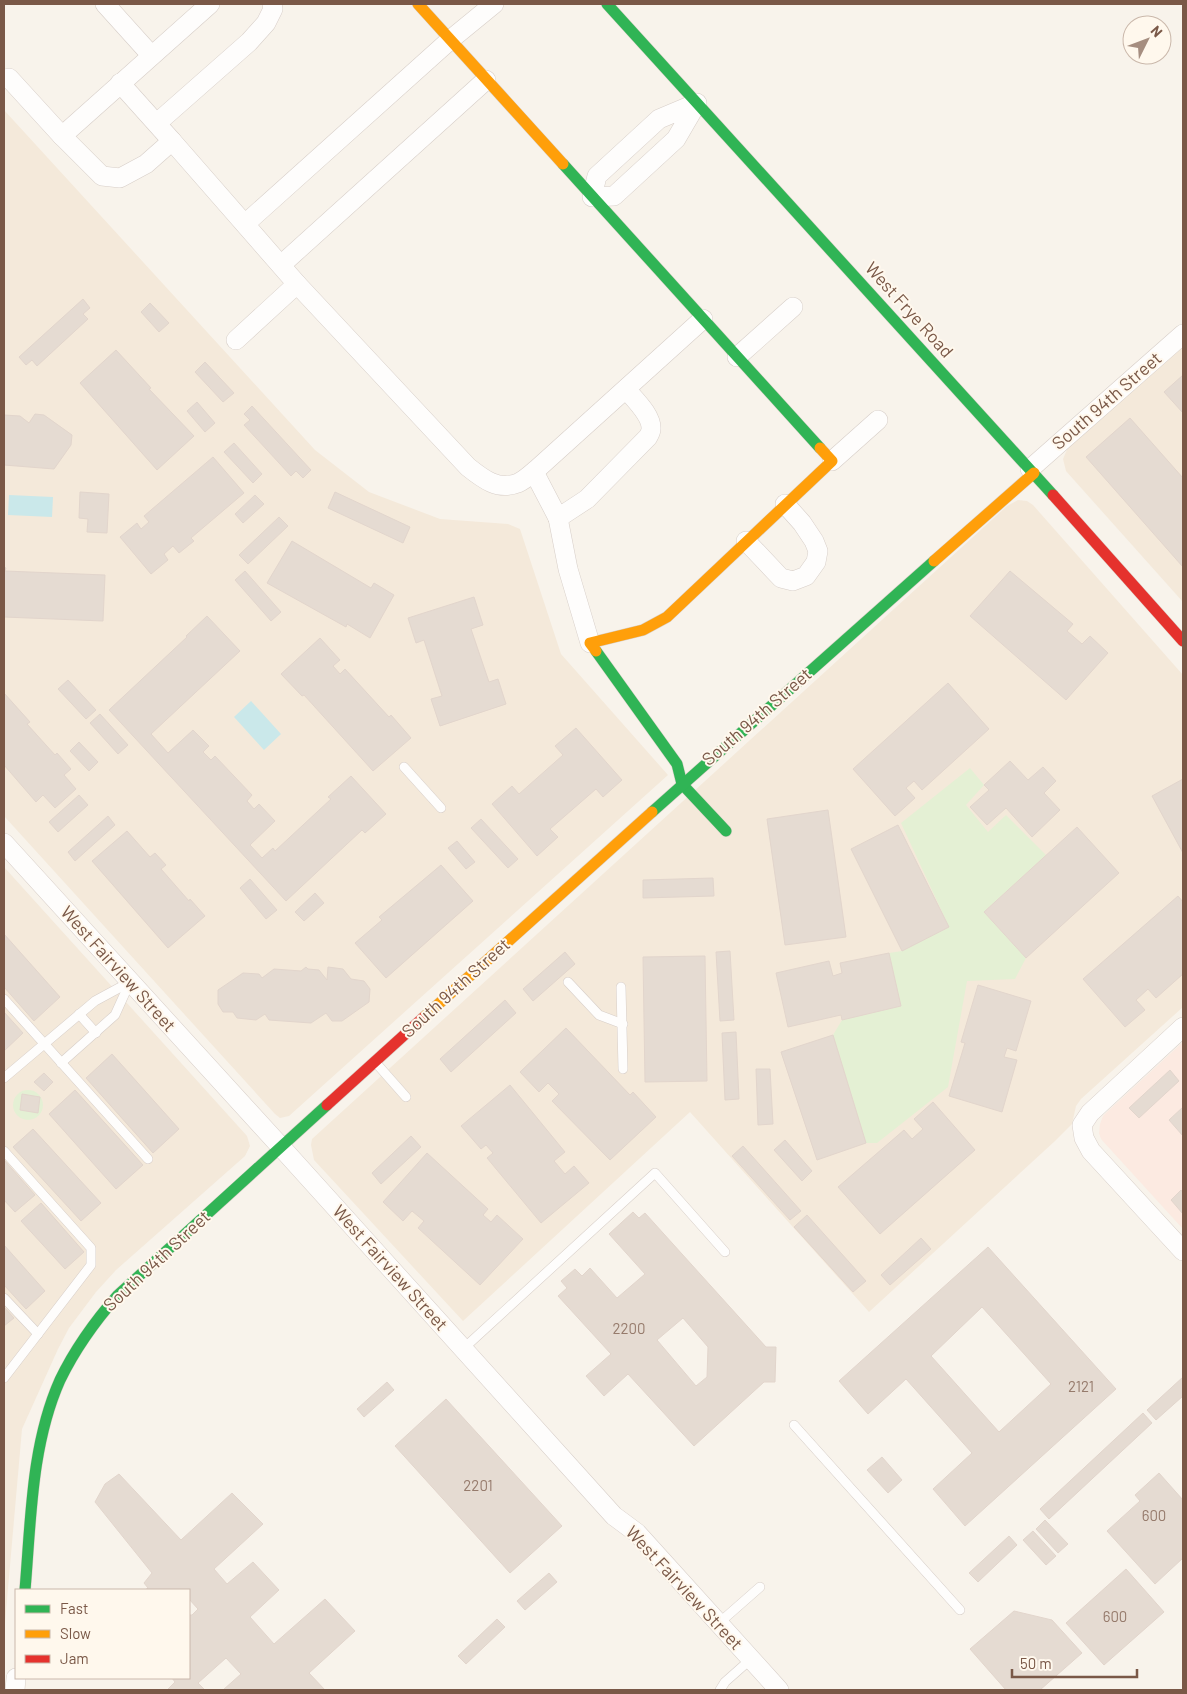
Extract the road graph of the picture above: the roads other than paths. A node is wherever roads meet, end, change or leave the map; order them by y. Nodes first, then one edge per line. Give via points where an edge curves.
1 (105, 4) edge
2 (210, 4) edge
3 (272, 4) edge
4 (418, 4) edge
5 (494, 4) edge
6 (607, 4) edge
7 (450, 40) junction
8 (151, 55) junction
9 (9, 78) dead end
10 (486, 80) junction
11 (120, 83) junction
12 (697, 103) junction
13 (157, 124) junction
14 (62, 136) junction
15 (172, 141) junction
16 (592, 196) junction
17 (246, 224) junction
18 (281, 265) junction
19 (297, 284) junction
20 (793, 307) dead end
21 (703, 319) junction
22 (1183, 334) edge
23 (236, 340) dead end
24 (737, 357) junction
25 (626, 389) junction
26 (878, 420) dead end
27 (832, 461) junction
28 (1032, 471) junction
29 (534, 472) junction
30 (785, 504) junction
31 (558, 518) junction
32 (746, 541) junction
33 (1183, 642) edge
34 (590, 643) junction
35 (404, 767) dead end
36 (682, 784) junction
37 (441, 808) dead end
38 (726, 831) dead end
39 (4, 843) edge
40 (130, 982) junction
41 (568, 982) dead end
42 (621, 987) dead end
43 (4, 999) edge
44 (79, 1014) junction
45 (622, 1024) junction
46 (1183, 1027) edge
47 (96, 1033) junction
48 (44, 1044) junction
49 (374, 1061) junction
50 (61, 1063) junction
51 (624, 1069) dead end
52 (4, 1078) edge
53 (406, 1096) dead end
54 (281, 1147) junction
55 (4, 1151) edge
56 (148, 1159) dead end
57 (1183, 1251) edge
58 (726, 1252) dead end
59 (4, 1298) edge
60 (38, 1334) junction
61 (463, 1349) junction
62 (4, 1378) edge
63 (794, 1425) dead end
64 (760, 1587) dead end
65 (25, 1589) edge
66 (960, 1610) dead end
67 (719, 1623) junction
68 (751, 1659) junction
69 (720, 1690) edge
70 (779, 1690) edge

1 - 8 street
2 - 8 street
3 - 13 street via 266,24 249,42
4 - 7 street
5 - 7 street
6 - 12 street, West Frye Road
7 - 10 street
7 - 17 street
8 - 11 street
9 - 14 street
10 - 16 street
10 - 18 street
11 - 13 street
11 - 14 street
12 - 16 street via 659,119 597,176
12 - 16 street via 676,140 614,196
12 - 28 street, West Frye Road
13 - 15 street
14 - 15 street via 102,176 120,178 146,164
15 - 17 street
16 - 21 street
17 - 18 street
18 - 19 street
19 - 23 street
19 - 29 street via 468,467 486,482 503,486 518,483
20 - 24 street
21 - 24 street
21 - 25 street
22 - 28 street, South 94th Street
24 - 27 street
25 - 29 street
25 - 31 street via 649,420 651,430 648,437 587,499
26 - 27 street
27 - 30 street
28 - 33 street, West Frye Road
28 - 36 street, South 94th Street
29 - 31 street
30 - 32 street
30 - 32 street via 814,540 818,551 816,562 806,576 793,581 781,578
31 - 34 street via 568,569
32 - 34 street via 667,617 643,630
34 - 36 street via 677,764
35 - 37 lane
36 - 38 street
36 - 49 street, South 94th Street
39 - 40 street, West Fairview Street
40 - 44 lane via 95,1000
40 - 47 lane via 115,1015
40 - 54 street, West Fairview Street
41 - 45 lane via 599,1015
42 - 45 lane
43 - 48 lane
44 - 47 lane
44 - 48 lane
45 - 51 lane
46 - 57 street via 1090,1113 1082,1125 1091,1151
47 - 50 lane
48 - 50 lane
48 - 52 lane
49 - 53 lane
49 - 54 street, South 94th Street
50 - 56 lane
54 - 61 street, West Fairview Street
54 - 65 street, South 94th Street via 118,1296 73,1355 54,1396 41,1443
55 - 60 lane via 91,1248 91,1264
58 - 61 lane via 655,1173
59 - 60 lane
60 - 62 lane
61 - 67 street, West Fairview Street via 614,1516 637,1533
63 - 66 lane
64 - 67 lane
67 - 68 street, West Fairview Street
68 - 69 lane
68 - 70 street, West Fairview Street

